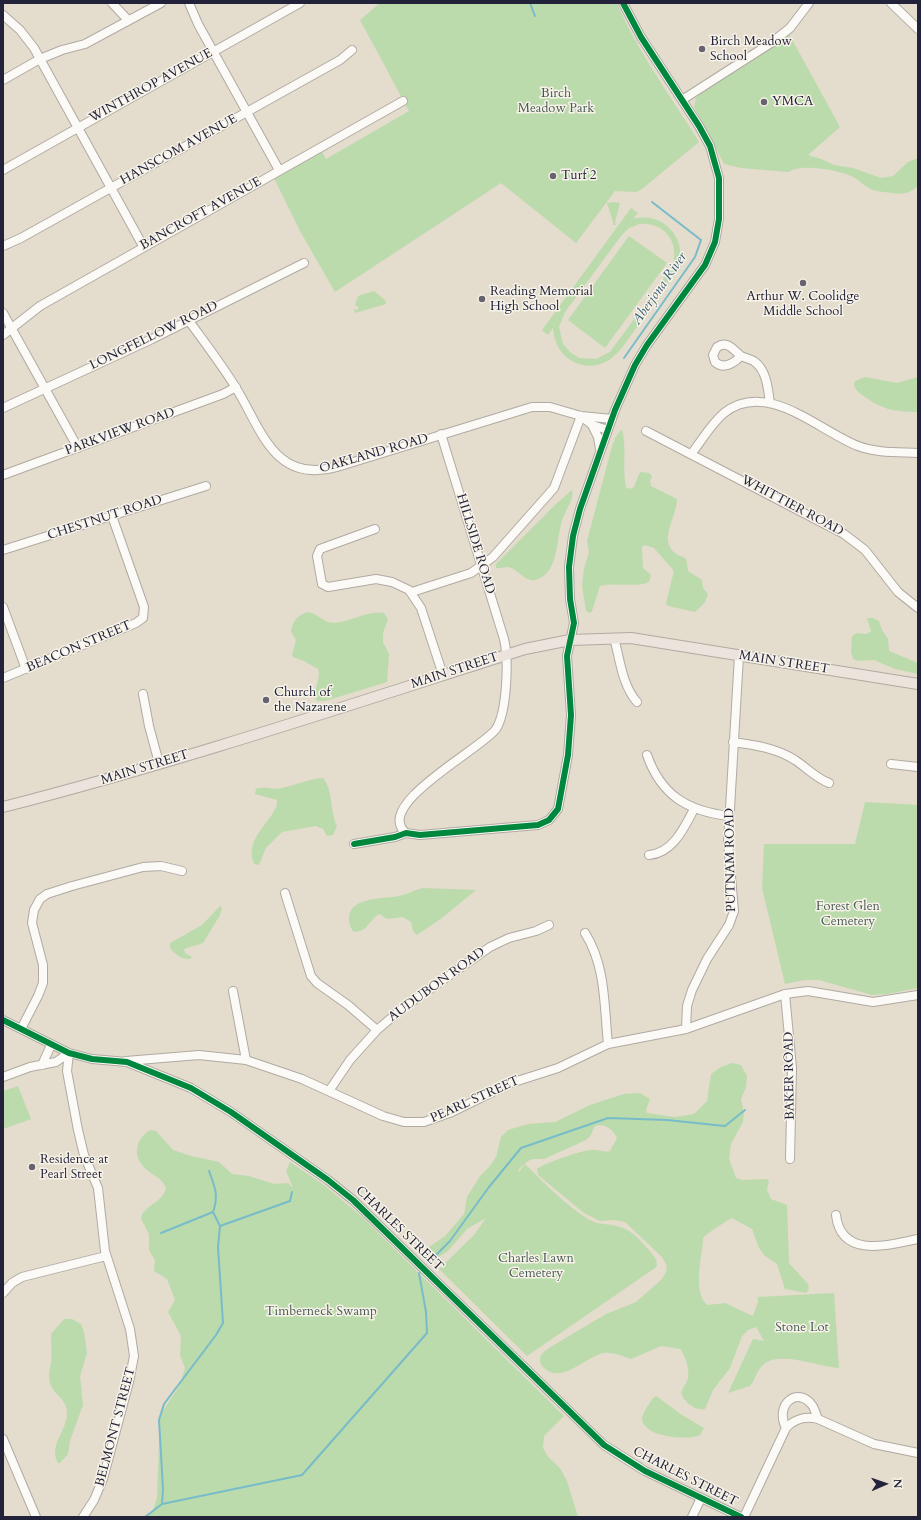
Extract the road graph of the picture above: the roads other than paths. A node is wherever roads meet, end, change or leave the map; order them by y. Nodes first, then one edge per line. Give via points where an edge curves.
1 (112, 3) edge
2 (161, 3) edge
3 (189, 3) edge
4 (300, 3) edge
5 (624, 3) edge
6 (809, 3) edge
7 (891, 3) edge
8 (3, 15) edge
9 (128, 20) junction
10 (918, 29) edge
11 (352, 50) dead end
12 (213, 51) junction
13 (40, 59) junction
14 (3, 80) edge
15 (682, 100) junction
16 (403, 101) dead end
17 (248, 111) junction
18 (78, 128) junction
19 (3, 170) edge
20 (279, 170) junction
21 (111, 188) junction
22 (3, 246) edge
23 (143, 246) junction
24 (304, 263) dead end
25 (3, 313) edge
26 (189, 321) junction
27 (12, 328) junction
28 (3, 335) edge
29 (741, 356) dead end
30 (236, 387) junction
31 (46, 388) junction
32 (770, 403) junction
33 (3, 408) edge
34 (581, 416) junction
35 (612, 419) junction
36 (592, 425) junction
37 (608, 430) junction
38 (646, 431) dead end
39 (440, 434) junction
40 (78, 448) junction
41 (600, 451) junction
42 (692, 453) junction
43 (918, 453) edge
44 (3, 475) edge
45 (206, 486) dead end
46 (112, 516) junction
47 (375, 529) dead end
48 (3, 550) edge
49 (482, 566) junction
50 (412, 592) junction
51 (3, 608) edge
52 (918, 608) edge
53 (614, 638) junction
54 (570, 640) junction
55 (506, 655) junction
56 (739, 656) junction
57 (26, 669) junction
58 (443, 675) junction
59 (3, 678) edge
60 (918, 684) edge
61 (143, 694) dead end
62 (637, 702) dead end
63 (733, 742) junction
64 (647, 754) dead end
65 (159, 763) junction
66 (891, 764) dead end
67 (918, 767) edge
68 (829, 783) dead end
69 (3, 807) edge
70 (694, 809) junction
71 (729, 816) junction
72 (406, 833) junction
73 (354, 844) dead end
74 (649, 855) dead end
75 (182, 871) dead end
76 (285, 893) dead end
77 (549, 925) dead end
78 (585, 934) dead end
79 (233, 992) dead end
80 (785, 994) junction
81 (918, 995) edge
82 (3, 1020) edge
83 (21, 1029) junction
84 (686, 1029) junction
85 (377, 1030) junction
86 (608, 1044) junction
87 (52, 1045) junction
88 (69, 1053) junction
89 (246, 1060) junction
90 (123, 1061) junction
91 (42, 1065) junction
92 (3, 1077) edge
93 (329, 1091) junction
94 (790, 1160) dead end
95 (836, 1215) dead end
96 (918, 1239) edge
97 (106, 1256) junction
98 (3, 1293) edge
99 (818, 1419) junction
100 (786, 1428) junction
101 (3, 1439) edge
102 (918, 1453) edge
103 (701, 1498) junction
104 (36, 1517) edge
105 (82, 1517) edge
106 (692, 1517) edge
107 (740, 1517) edge
108 (744, 1517) edge

1 - 9 street
2 - 9 street
3 - 12 street
4 - 12 street, WINTHROP AVENUE
5 - 15 street via 641,37
6 - 15 street via 790,28 771,43
7 - 10 street
8 - 13 street via 24,35
9 - 13 street via 85,44
11 - 17 street, HANSCOM AVENUE via 340,60
12 - 17 street
12 - 18 street, WINTHROP AVENUE
13 - 14 street
13 - 18 street
15 - 35 street via 703,133 715,160 720,193 717,234 701,272 642,352
16 - 20 street, BANCROFT AVENUE
17 - 20 street
17 - 21 street, HANSCOM AVENUE
18 - 19 street, WINTHROP AVENUE
18 - 21 street
20 - 23 street, BANCROFT AVENUE
21 - 22 street, HANSCOM AVENUE
21 - 23 street
23 - 27 street, BANCROFT AVENUE via 40,306
24 - 26 street, LONGFELLOW ROAD
25 - 27 street
26 - 30 street, OAKLAND ROAD
26 - 31 street, LONGFELLOW ROAD
27 - 28 street, BANCROFT AVENUE
27 - 31 street
29 - 32 street via 751,359 760,366
30 - 39 street, OAKLAND ROAD via 272,450 289,464 304,469 329,469
30 - 40 street, PARKVIEW ROAD
31 - 33 street, LONGFELLOW ROAD
31 - 40 street
32 - 42 street via 746,404 728,411 715,423
32 - 43 street via 790,409 840,438 863,447
34 - 35 street, OAKLAND ROAD
34 - 36 street, OAKLAND ROAD
34 - 39 street, OAKLAND ROAD via 555,408 537,406
34 - 49 street via 561,473 551,493
35 - 37 street
36 - 37 street, OAKLAND ROAD
36 - 41 street via 598,437
37 - 41 street
38 - 42 street, WHITTIER ROAD
39 - 49 street, HILLSIDE ROAD
40 - 44 street, PARKVIEW ROAD
41 - 54 street via 580,508 571,546 569,579 574,623
42 - 52 street, WHITTIER ROAD via 855,540 898,592
45 - 46 street, CHESTNUT ROAD
46 - 48 street, CHESTNUT ROAD
46 - 57 street, BEACON STREET via 145,610 144,616 136,623
47 - 50 street via 324,546 318,551 322,584 328,587 378,579 398,584
49 - 50 street
49 - 55 street, HILLSIDE ROAD via 504,639
50 - 58 street via 424,617
51 - 57 street
53 - 54 main road, MAIN STREET
53 - 56 main road, MAIN STREET via 652,641
53 - 62 street via 626,684
54 - 55 main road, MAIN STREET
54 - 72 street via 567,656 571,735 561,802 554,816 544,823 520,827 414,835
55 - 58 main road, MAIN STREET
55 - 72 street, HILLSIDE ROAD via 503,708 497,727 488,738 410,797 400,816 402,828
56 - 60 main road, MAIN STREET
56 - 63 street, PUTNAM ROAD
57 - 59 street, BEACON STREET
58 - 65 main road, MAIN STREET
61 - 65 street
63 - 68 street via 761,746 785,755
63 - 71 street, PUTNAM ROAD
64 - 70 street via 652,768 664,786 676,798
65 - 69 main road, MAIN STREET
66 - 67 street
70 - 71 street
70 - 74 street via 674,841 663,851
71 - 84 street, PUTNAM ROAD via 728,852 734,899 733,916 692,990 687,1006
72 - 73 street
75 - 83 street via 166,867 143,867 66,888 48,894 40,900 34,910 32,923 43,966 43,983
76 - 85 street via 311,976
77 - 85 street, AUDUBON ROAD via 490,947 403,1008
78 - 86 street via 595,949 600,965
79 - 89 street
80 - 81 street, PEARL STREET via 818,992 868,1002
80 - 84 street, PEARL STREET
80 - 94 street, BAKER ROAD via 792,1068
82 - 83 street, CHARLES STREET
83 - 87 street, CHARLES STREET
84 - 86 street, PEARL STREET
85 - 93 street, AUDUBON ROAD via 350,1060
86 - 93 street, PEARL STREET via 558,1068 511,1083 426,1122 395,1120
87 - 88 street, CHARLES STREET
87 - 91 street
88 - 90 street, CHARLES STREET via 92,1059
88 - 91 street via 56,1062
88 - 97 street, BELMONT STREET via 67,1071 72,1102 82,1150 99,1195
89 - 90 street, PEARL STREET via 199,1055
89 - 93 street, PEARL STREET
90 - 103 street, CHARLES STREET via 202,1094 336,1186 389,1233 604,1444 636,1466
91 - 92 street
95 - 96 street via 842,1234 860,1245 875,1247
97 - 98 street via 22,1277
97 - 105 street, BELMONT STREET via 130,1329 133,1362 104,1479
99 - 100 street via 799,1419
99 - 100 street via 811,1404 794,1398 783,1407 782,1417
99 - 102 street via 874,1444
100 - 108 street
101 - 104 street
103 - 106 street
103 - 107 street, CHARLES STREET

